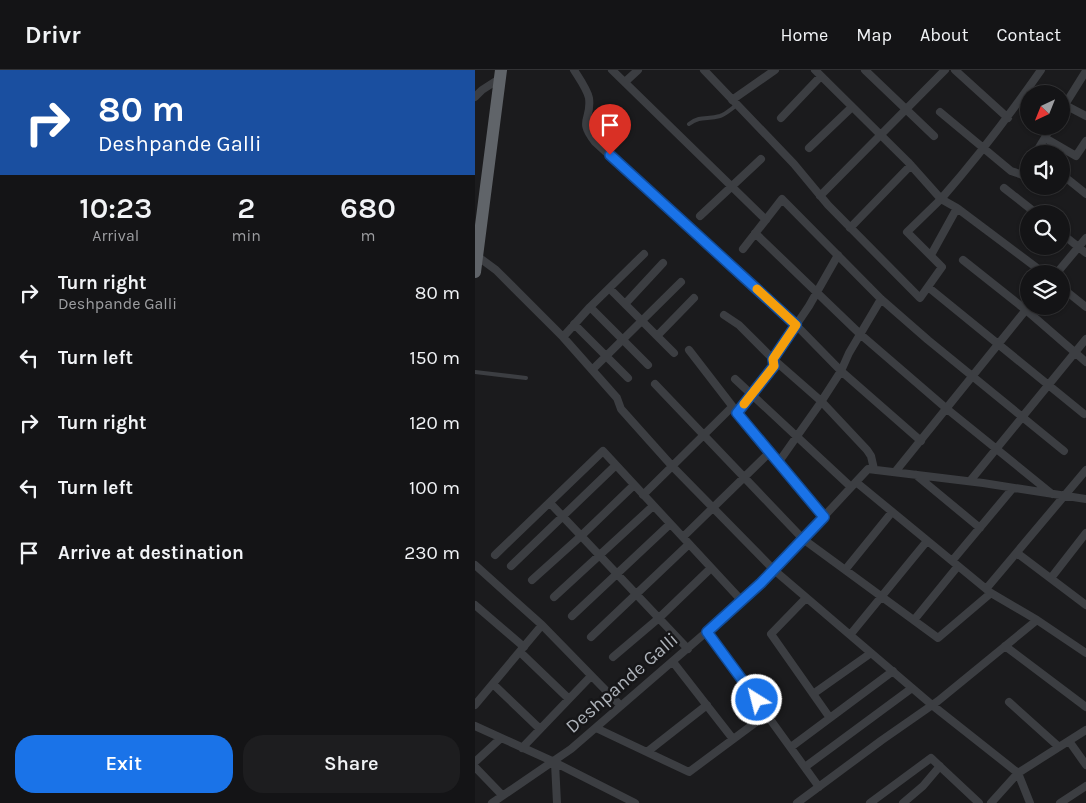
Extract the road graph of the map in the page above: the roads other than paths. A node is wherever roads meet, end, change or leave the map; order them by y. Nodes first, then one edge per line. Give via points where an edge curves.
1 (574, 70) edge
2 (612, 70) edge
3 (637, 70) edge
4 (704, 70) edge
5 (775, 70) edge
6 (865, 70) edge
7 (945, 70) edge
8 (955, 70) edge
9 (1041, 70) edge
10 (1086, 71) edge
11 (818, 73) edge
12 (500, 74) edge
13 (625, 82) junction
14 (475, 97) edge
15 (1070, 97) edge
16 (735, 102) junction
17 (852, 107) junction
18 (907, 108) junction
19 (1070, 110) edge
20 (940, 112) dead end
21 (1086, 116) edge
22 (781, 118) dead end
23 (1008, 118) junction
24 (689, 124) dead end
25 (880, 135) junction
26 (1047, 135) edge
27 (934, 136) dead end
28 (1045, 138) junction
29 (1086, 141) edge
30 (1041, 145) edge
31 (809, 148) dead end
32 (984, 150) junction
33 (761, 159) dead end
34 (911, 165) junction
35 (1020, 174) edge
36 (1070, 181) edge
37 (731, 186) junction
38 (1004, 188) dead end
39 (1086, 194) edge
40 (820, 196) junction
41 (941, 199) junction
42 (1026, 205) edge
43 (957, 208) junction
44 (700, 216) dead end
45 (478, 219) edge
46 (765, 220) junction
47 (850, 228) junction
48 (755, 233) junction
49 (477, 236) edge
50 (1086, 238) edge
51 (1070, 240) edge
52 (1078, 247) junction
53 (743, 249) dead end
54 (1086, 253) edge
55 (644, 254) dead end
56 (838, 255) junction
57 (477, 256) junction
58 (931, 256) junction
59 (963, 260) dead end
60 (663, 263) dead end
61 (1033, 265) edge
62 (1063, 265) edge
63 (475, 272) edge
64 (681, 282) dead end
65 (928, 287) junction
66 (610, 288) junction
67 (817, 292) junction
68 (1070, 294) edge
69 (695, 298) dead end
70 (881, 299) junction
71 (1020, 302) edge
72 (625, 304) junction
73 (590, 307) junction
74 (1086, 307) edge
75 (724, 315) dead end
76 (1022, 315) edge
77 (1035, 315) edge
78 (643, 321) junction
79 (574, 324) junction
80 (796, 325) junction
81 (860, 334) junction
82 (657, 336) junction
83 (563, 338) junction
84 (624, 339) junction
85 (1086, 340) edge
86 (998, 345) junction
87 (689, 350) dead end
88 (673, 353) dead end
89 (1075, 353) junction
90 (606, 357) junction
91 (773, 359) junction
92 (1086, 362) edge
93 (648, 365) dead end
94 (592, 370) junction
95 (841, 371) junction
96 (475, 372) edge
97 (973, 376) junction
98 (526, 378) dead end
99 (628, 378) dead end
100 (735, 379) dead end
101 (655, 384) dead end
102 (1048, 385) junction
103 (751, 394) junction
104 (821, 401) junction
105 (947, 409) junction
106 (735, 410) junction
107 (1084, 414) dead end
108 (1022, 416) junction
109 (703, 435) junction
110 (797, 436) junction
111 (921, 440) junction
112 (996, 448) junction
113 (1064, 451) dead end
114 (769, 453) junction
115 (777, 463) junction
116 (616, 465) junction
117 (672, 466) junction
118 (871, 469) junction
119 (1086, 470) edge
120 (895, 472) junction
121 (916, 475) junction
122 (743, 478) junction
123 (970, 481) junction
124 (854, 484) junction
125 (634, 485) junction
126 (1013, 488) junction
127 (1052, 494) junction
128 (643, 495) junction
129 (1065, 496) junction
130 (1086, 499) edge
131 (550, 503) junction
132 (653, 506) junction
133 (713, 508) junction
134 (892, 512) junction
135 (562, 516) junction
136 (824, 517) junction
137 (670, 524) junction
138 (980, 528) junction
139 (581, 536) junction
140 (683, 537) junction
141 (1083, 538) edge
142 (803, 539) junction
143 (927, 541) junction
144 (689, 544) junction
145 (1086, 547) edge
146 (1017, 552) junction
147 (495, 556) dead end
148 (600, 556) junction
149 (955, 564) junction
150 (475, 565) edge
151 (511, 566) dead end
152 (711, 568) junction
153 (774, 570) junction
154 (845, 570) junction
155 (617, 574) junction
156 (1051, 578) junction
157 (532, 580) dead end
158 (988, 591) junction
159 (636, 595) junction
160 (554, 597) dead end
161 (882, 597) junction
162 (806, 598) junction
163 (742, 601) junction
164 (475, 605) edge
165 (1086, 605) edge
166 (572, 616) dead end
167 (659, 618) junction
168 (913, 620) junction
169 (1037, 620) junction
170 (542, 625) junction
171 (707, 632) junction
172 (850, 635) junction
173 (591, 637) dead end
174 (1005, 646) junction
175 (688, 649) junction
176 (522, 650) junction
177 (871, 653) junction
178 (1086, 654) edge
179 (613, 657) dead end
180 (673, 662) junction
181 (893, 671) junction
182 (591, 676) junction
183 (493, 684) junction
184 (912, 688) junction
185 (813, 694) junction
186 (569, 699) junction
187 (1009, 702) dead end
188 (475, 705) edge
189 (707, 705) junction
190 (932, 705) junction
191 (621, 706) junction
192 (1086, 707) edge
193 (767, 714) junction
194 (830, 718) junction
195 (475, 726) edge
196 (596, 728) junction
197 (540, 729) junction
198 (1086, 730) edge
199 (501, 738) junction
200 (733, 739) junction
201 (1069, 741) junction
202 (1059, 747) junction
203 (522, 748) junction
204 (791, 748) junction
205 (647, 752) junction
206 (475, 762) edge
207 (554, 762) junction
208 (1086, 765) edge
209 (940, 766) junction
210 (475, 767) edge
211 (805, 767) junction
212 (1018, 773) junction
213 (819, 786) junction
214 (1086, 786) edge
215 (502, 796) junction
216 (492, 803) edge
217 (557, 803) edge
218 (635, 803) edge
219 (797, 803) edge
220 (870, 803) edge
221 (903, 803) edge
222 (979, 803) edge
223 (991, 803) edge
224 (1030, 803) edge
225 (1060, 803) edge

1 - 80 street via 589,96 585,126 595,142
2 - 13 street
3 - 13 street
4 - 16 street
5 - 16 street
6 - 18 street
7 - 18 street
8 - 23 street
9 - 23 street
10 - 15 street
11 - 17 street
11 - 22 street
12 - 14 street
12 - 45 highway
13 - 37 street
16 - 24 lane via 721,115 696,119
16 - 40 street
17 - 25 street
17 - 31 street
18 - 25 street
18 - 27 street
19 - 21 street
20 - 32 street
23 - 32 street
25 - 34 street
25 - 40 street
26 - 28 street
28 - 29 street via 1075,156
28 - 30 street
32 - 35 street
32 - 41 street
33 - 37 street
34 - 41 street
34 - 47 street
36 - 39 street
37 - 44 street
37 - 46 street
38 - 42 street
40 - 47 street
41 - 43 street
41 - 58 street via 907,232
43 - 58 street
43 - 61 street
45 - 49 highway
46 - 48 street
46 - 56 street via 782,199
47 - 65 street via 920,298
48 - 53 street
48 - 67 street
49 - 57 highway
50 - 52 street
51 - 52 street
52 - 54 street
52 - 62 street
55 - 66 street
56 - 67 street
56 - 70 street
57 - 63 highway
57 - 83 street via 497,270
58 - 65 street via 942,267
59 - 71 street
60 - 72 street
64 - 78 street
65 - 86 street
66 - 72 street
66 - 73 street
67 - 80 street
67 - 81 street
68 - 74 street
69 - 82 street
70 - 81 street
70 - 97 street
72 - 78 street
73 - 79 street
73 - 84 street
75 - 91 street via 739,325
76 - 86 street
77 - 89 street
78 - 82 street
78 - 84 street
79 - 83 street
79 - 90 street
80 - 91 street
80 - 95 street
81 - 95 street
81 - 105 street
82 - 88 street
83 - 94 street
84 - 90 street
84 - 93 street
85 - 89 street
86 - 97 street
86 - 102 street
87 - 106 street
89 - 92 street
89 - 102 street
90 - 94 street
90 - 99 street
91 - 103 street via 774,366
91 - 104 street
94 - 117 street via 617,398 621,409
95 - 104 street
95 - 111 street
96 - 98 lane
97 - 105 street
97 - 108 street
100 - 103 street
101 - 109 street
102 - 107 street
102 - 108 street
103 - 106 street
103 - 110 street
104 - 110 street
104 - 118 street via 867,450 871,456
105 - 111 street
105 - 112 street
106 - 109 street
106 - 114 street
108 - 112 street
108 - 113 street
109 - 117 street
109 - 122 street
110 - 115 street
110 - 124 street
111 - 120 street
112 - 123 street
112 - 127 street
114 - 115 street
114 - 122 street
115 - 136 street
116 - 125 street
116 - 131 street via 603,450
116 - 135 street
117 - 128 street
117 - 133 street
118 - 120 street
118 - 124 street, Deshpande Galli
119 - 129 street
120 - 121 street
121 - 123 street
121 - 138 street
122 - 133 street
122 - 142 street
123 - 126 street
124 - 134 street
124 - 136 street, Deshpande Galli
125 - 128 street
125 - 139 street
126 - 127 street
126 - 138 street
127 - 129 street
128 - 132 street
129 - 130 street
129 - 146 street
131 - 135 street
131 - 147 street
132 - 137 street
132 - 148 street
133 - 140 street
133 - 153 street
134 - 143 street
134 - 154 street
135 - 139 street
135 - 151 street
136 - 142 street, Deshpande Galli
137 - 140 street
137 - 155 street
138 - 149 street
139 - 148 street
139 - 157 street
140 - 144 street
141 - 145 street
141 - 156 street
142 - 153 street, Deshpande Galli
142 - 154 street
143 - 149 street
143 - 161 street
144 - 152 street
144 - 159 street
146 - 156 street
146 - 158 street
148 - 155 street
148 - 160 street
149 - 158 street
149 - 168 street
150 - 170 street
152 - 163 street
152 - 167 street
153 - 162 street
153 - 163 street, Deshpande Galli
154 - 161 street
155 - 159 street
155 - 166 street
156 - 165 street
158 - 168 street via 938,638
158 - 169 street
159 - 167 street
159 - 173 street
161 - 168 street
161 - 172 street
162 - 172 street
162 - 185 street via 771,634
163 - 171 street, Deshpande Galli
164 - 176 street
167 - 175 street
167 - 179 street
169 - 174 street
169 - 178 street
170 - 176 street
170 - 182 street
171 - 175 street, Deshpande Galli
171 - 193 street
172 - 177 street
174 - 190 street
174 - 192 street
175 - 180 street, Deshpande Galli
176 - 183 street
176 - 186 street
177 - 181 street
177 - 185 street
180 - 189 street
180 - 191 street, Deshpande Galli
181 - 184 street
181 - 194 street
182 - 186 street
182 - 191 street
183 - 188 street
183 - 197 street
184 - 190 street
184 - 211 street
185 - 194 street
186 - 197 street
187 - 202 street
189 - 200 street
189 - 205 street
190 - 212 street
190 - 213 street
191 - 196 street, Deshpande Galli
193 - 200 street
193 - 204 street
194 - 204 street
195 - 199 street
196 - 205 street
196 - 207 street, Deshpande Galli
197 - 203 street
198 - 201 street
199 - 203 street
199 - 206 street
200 - 205 street via 689,772
201 - 202 street
201 - 208 street
202 - 212 street
203 - 207 street
204 - 211 street
207 - 215 street, Deshpande Galli
207 - 217 street
207 - 218 street
209 - 220 street via 931,758
209 - 221 street
209 - 222 street
210 - 215 street
211 - 213 street
212 - 223 street
212 - 224 street
213 - 219 street
214 - 225 street
215 - 216 street, Deshpande Galli

